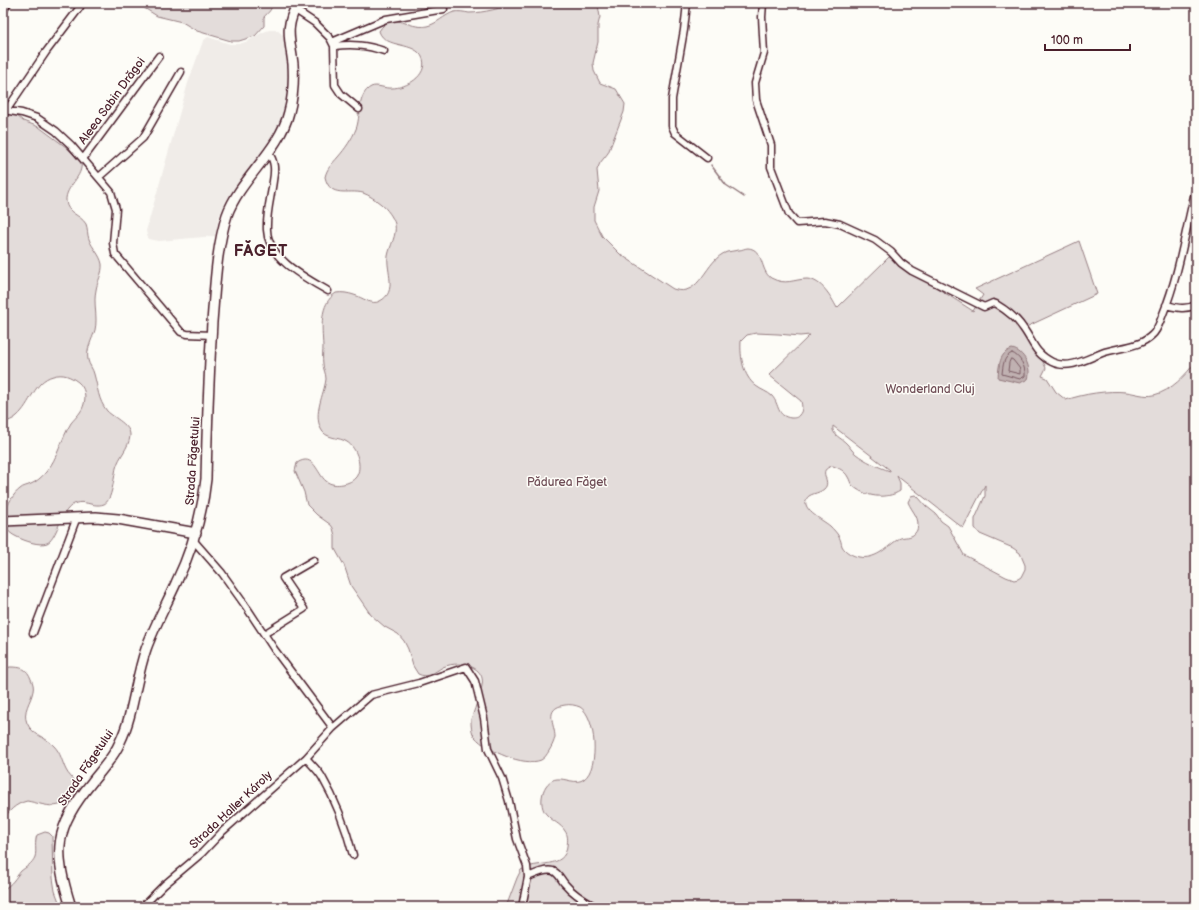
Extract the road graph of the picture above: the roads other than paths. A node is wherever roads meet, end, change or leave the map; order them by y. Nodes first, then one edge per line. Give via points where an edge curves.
1 (8, 3) edge
2 (687, 3) edge
3 (763, 3) edge
4 (296, 6) edge
5 (80, 7) dead end
6 (444, 9) dead end
7 (3, 11) edge
8 (333, 44) junction
9 (384, 51) dead end
10 (159, 56) dead end
11 (181, 72) dead end
12 (358, 110) dead end
13 (4, 111) edge
14 (268, 152) junction
15 (707, 158) dead end
16 (83, 159) junction
17 (98, 177) junction
18 (1196, 188) edge
19 (1194, 206) edge
20 (328, 291) dead end
21 (1196, 305) edge
22 (1166, 306) junction
23 (212, 335) junction
24 (77, 517) junction
25 (3, 522) edge
26 (195, 537) junction
27 (314, 560) dead end
28 (33, 633) dead end
29 (264, 634) junction
30 (334, 728) junction
31 (306, 758) junction
32 (353, 855) dead end
33 (528, 877) junction
34 (71, 907) edge
35 (142, 907) edge
36 (522, 907) edge
37 (596, 907) edge

1 - 7 street
2 - 15 street via 672,99 672,126 675,133
3 - 22 street via 764,52 755,84 756,100 771,145 771,167 789,214 797,223 840,224 875,240 912,271 984,307 996,304 1022,326 1040,354 1056,364 1072,364 1109,350 1142,342 1156,331
4 - 8 street via 315,22
4 - 14 main road, Strada Făgetului via 289,25 293,65 290,107 285,126
5 - 13 street
6 - 8 street via 386,19
8 - 9 street via 365,45
8 - 12 street via 335,85
10 - 16 street, Aleea Sabin Drăgoi
11 - 17 street via 143,138
13 - 16 street via 37,118 56,131
14 - 20 street via 272,157 274,172 267,230 274,250 296,272
14 - 23 main road, Strada Făgetului via 234,200 225,223 218,254
16 - 17 street
17 - 23 street via 111,192 116,209 113,243 115,254 181,332
18 - 19 street
19 - 22 street via 1177,276
21 - 22 street via 1182,309
23 - 26 main road, Strada Făgetului via 206,479
24 - 25 main road
24 - 26 main road via 118,519
24 - 28 street
26 - 29 street
26 - 34 main road, Strada Făgetului via 146,648 138,672 126,731 120,744 74,805 63,826 60,861
27 - 29 street via 283,578 304,610
29 - 30 street
30 - 31 street, Strada Haller Károly
30 - 33 street, Strada Haller Károly via 370,695 419,683 466,667 475,681 488,749 502,778
31 - 32 street via 321,776 341,816
31 - 35 street, Strada Haller Károly
33 - 36 street
33 - 37 street via 544,871 559,874 572,891

